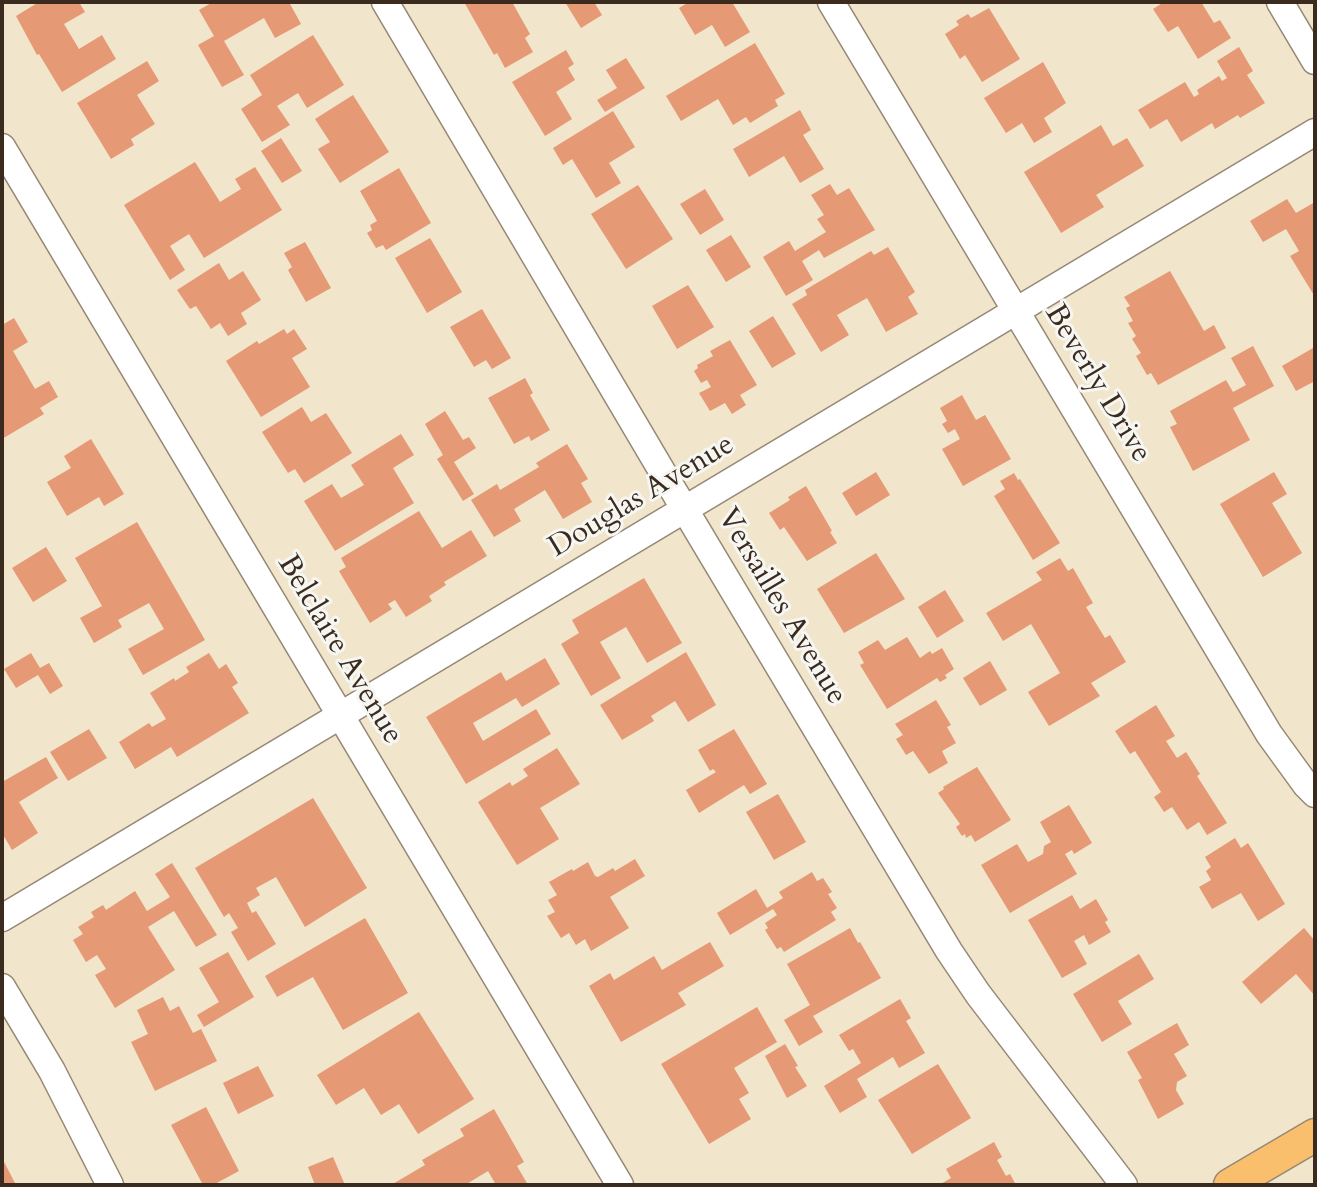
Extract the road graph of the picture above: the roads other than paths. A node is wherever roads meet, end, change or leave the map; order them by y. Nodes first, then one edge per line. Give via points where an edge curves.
1 (385, 2) edge
2 (831, 2) edge
3 (1280, 2) edge
4 (1315, 61) edge
5 (1315, 132) edge
6 (2, 147) edge
7 (1017, 312) junction
8 (684, 509) junction
9 (341, 714) junction
10 (1315, 794) edge
11 (2, 918) edge
12 (2, 987) edge
13 (1315, 1135) edge
14 (110, 1185) edge
15 (620, 1185) edge
16 (1124, 1185) edge
17 (1230, 1185) edge

1 - 8 street, Versailles Avenue
2 - 7 street, Beverly Drive
3 - 4 street
5 - 7 street, Douglas Avenue
6 - 9 street, Belclaire Avenue
7 - 8 street, Douglas Avenue
7 - 10 street, Beverly Drive via 1269,734
8 - 9 street, Douglas Avenue
8 - 16 street, Versailles Avenue via 949,951
9 - 11 street, Douglas Avenue
9 - 15 street, Belclaire Avenue
12 - 14 street
13 - 17 main road

